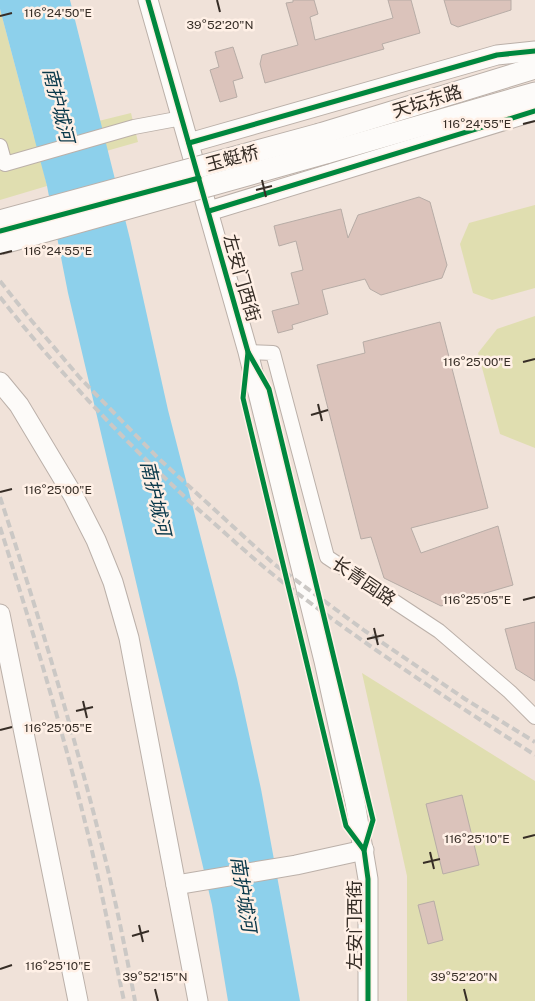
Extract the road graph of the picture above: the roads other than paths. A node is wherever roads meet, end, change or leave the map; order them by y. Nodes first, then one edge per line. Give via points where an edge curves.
1 (148, 0) edge
2 (535, 42) edge
3 (535, 51) edge
4 (497, 55) junction
5 (535, 68) edge
6 (535, 93) edge
7 (535, 111) edge
8 (182, 118) junction
9 (240, 127) junction
10 (189, 143) junction
11 (323, 143) junction
12 (0, 146) edge
13 (199, 178) junction
14 (261, 196) junction
15 (209, 211) junction
16 (0, 221) edge
17 (0, 232) edge
18 (0, 244) edge
19 (248, 352) junction
20 (0, 382) edge
21 (0, 614) edge
22 (535, 717) edge
23 (364, 850) junction
24 (176, 885) junction
25 (78, 1001) edge
26 (198, 1001) edge
27 (368, 1001) edge

1 - 8 street, 左安门西街
2 - 4 street
3 - 4 street
4 - 9 street
5 - 11 main road, 天坛东路
6 - 11 main road, 天坛东路
7 - 14 street
8 - 10 street, 左安门西街
8 - 12 street via 134,127 5,164
9 - 10 street
9 - 14 street
10 - 13 street, 左安门西街
11 - 16 main road, 玉蜓桥, bridge
11 - 18 main road, 玉蜓桥, bridge
13 - 15 street, 左安门西街
13 - 17 street
14 - 15 street
15 - 19 street, 左安门西街
19 - 22 street, 长青园路 via 273,353 327,557 438,631
19 - 23 street, 左安门西街 via 324,661
20 - 24 street via 19,405 73,495 113,582 129,638
21 - 25 street
23 - 24 street
23 - 27 street, 左安门西街 via 368,879
24 - 26 street

